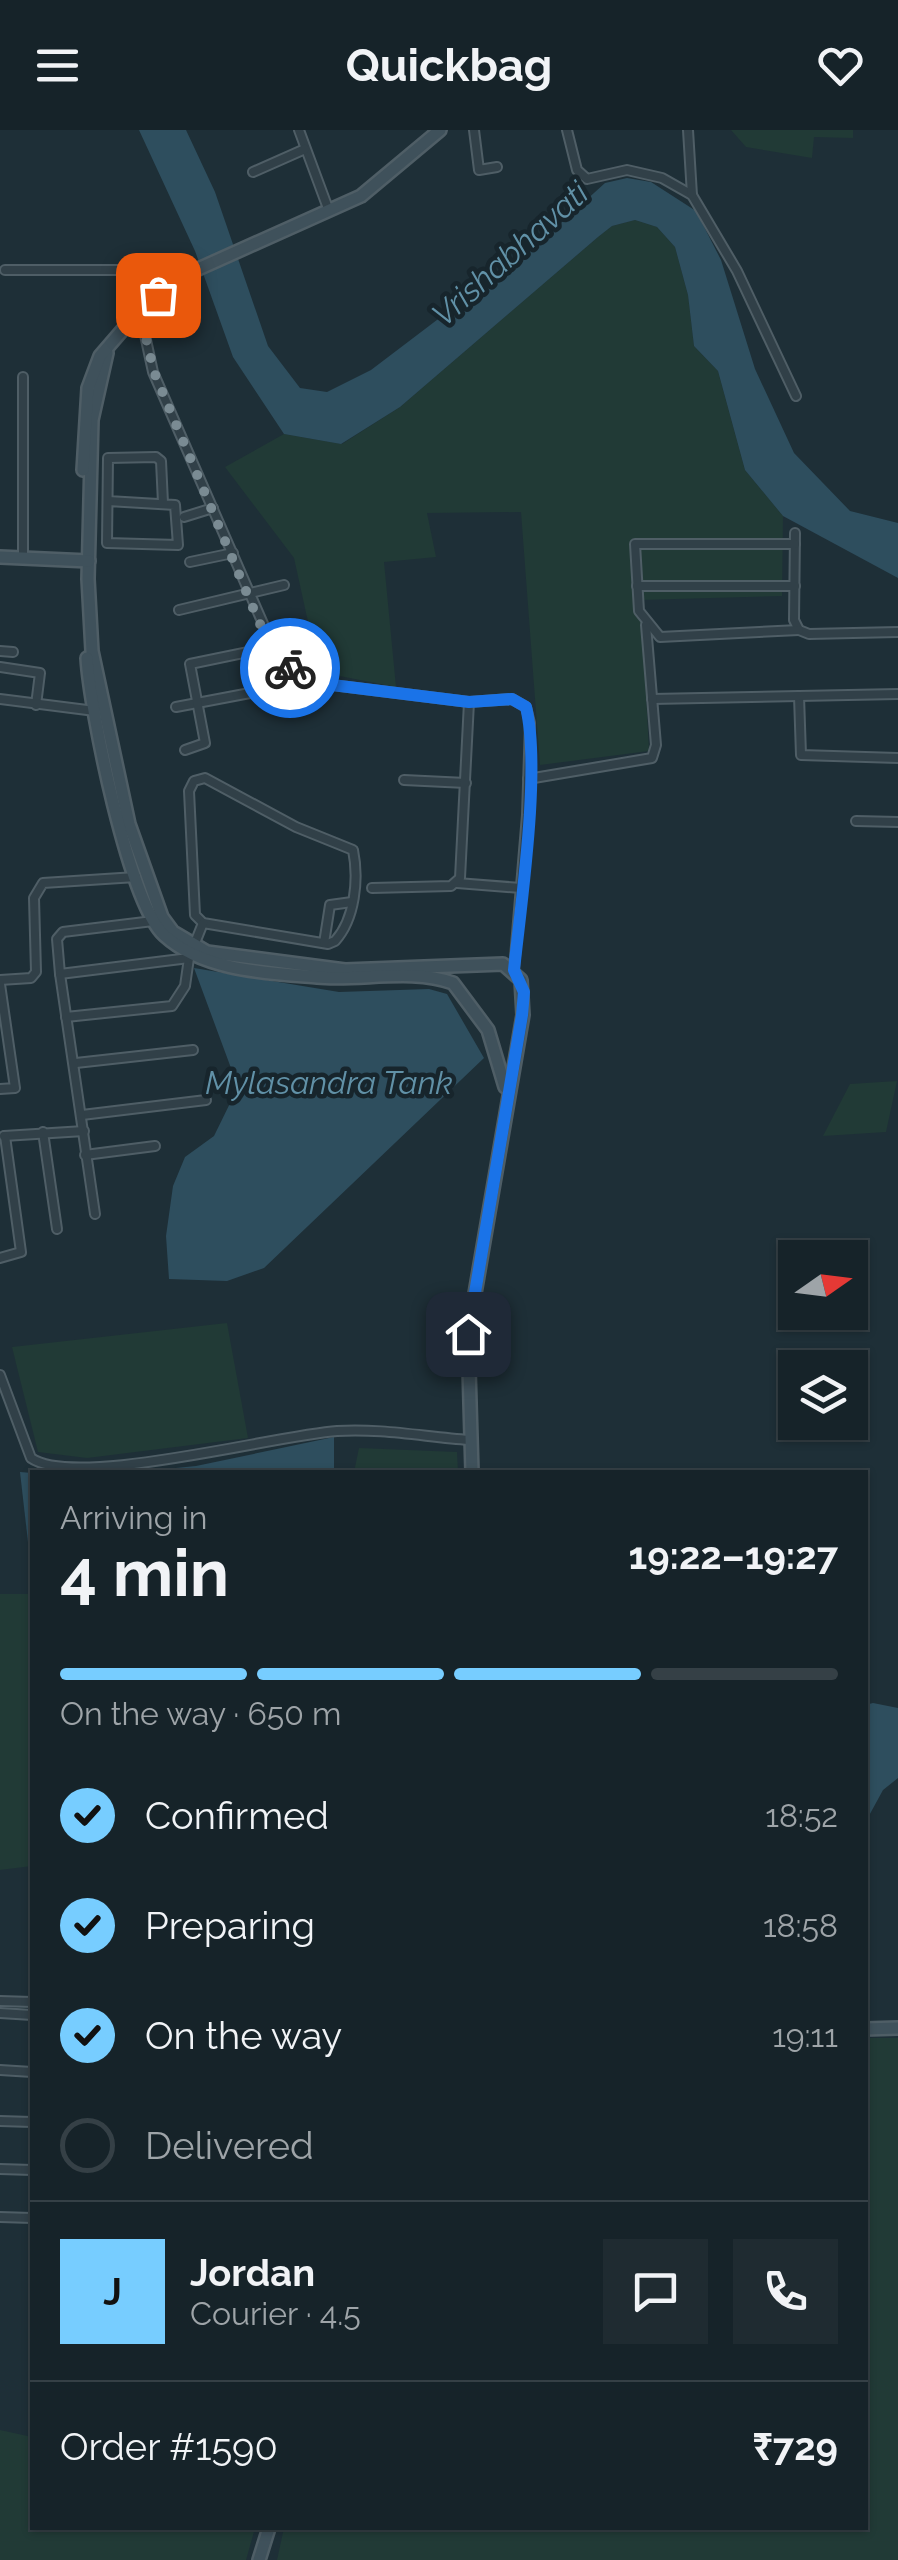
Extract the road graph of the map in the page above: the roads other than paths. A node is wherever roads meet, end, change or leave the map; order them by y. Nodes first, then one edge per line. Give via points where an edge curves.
1 (299, 130) edge
2 (474, 130) edge
3 (568, 130) edge
4 (688, 130) edge
5 (438, 131) edge
6 (305, 150) junction
7 (497, 167) dead end
8 (254, 172) dead end
9 (692, 195) junction
10 (328, 211) junction
11 (6, 270) dead end
12 (148, 275) dead end
13 (140, 312) junction
14 (106, 352) junction
15 (23, 377) dead end
16 (796, 396) dead end
17 (89, 501) junction
18 (108, 501) junction
19 (162, 503) junction
20 (213, 508) junction
21 (184, 517) dead end
22 (796, 532) dead end
23 (795, 544) junction
24 (233, 553) junction
25 (0, 557) edge
26 (23, 558) junction
27 (86, 561) junction
28 (190, 562) dead end
29 (284, 585) dead end
30 (637, 586) junction
31 (794, 586) junction
32 (250, 595) junction
33 (180, 610) dead end
34 (646, 624) junction
35 (799, 630) junction
36 (898, 632) edge
37 (272, 648) junction
38 (0, 651) edge
39 (12, 652) dead end
40 (0, 667) edge
41 (250, 692) dead end
42 (898, 694) edge
43 (799, 696) junction
44 (0, 697) edge
45 (652, 699) junction
46 (36, 702) junction
47 (469, 702) junction
48 (198, 703) junction
49 (176, 707) dead end
50 (99, 711) junction
51 (185, 750) dead end
52 (898, 758) edge
53 (528, 779) junction
54 (404, 780) dead end
55 (466, 782) junction
56 (856, 820) dead end
57 (898, 822) edge
58 (136, 877) junction
59 (457, 883) junction
60 (372, 888) dead end
61 (521, 888) junction
62 (352, 902) junction
63 (153, 921) junction
64 (204, 923) junction
65 (324, 943) junction
66 (192, 952) junction
67 (514, 970) junction
68 (60, 974) junction
69 (0, 982) edge
70 (66, 1017) junction
71 (193, 1050) dead end
72 (76, 1062) junction
73 (0, 1090) edge
74 (506, 1098) junction
75 (206, 1100) dead end
76 (82, 1114) junction
77 (84, 1131) junction
78 (44, 1132) junction
79 (2, 1136) edge
80 (155, 1146) dead end
81 (85, 1155) junction
82 (95, 1214) dead end
83 (57, 1229) dead end
84 (0, 1258) edge
85 (0, 1376) edge
86 (469, 1440) junction
87 (472, 1470) edge
88 (0, 2000) edge
89 (30, 2002) edge
90 (0, 2013) edge
91 (30, 2016) edge
92 (898, 2028) edge
93 (868, 2029) edge
94 (0, 2070) edge
95 (30, 2072) edge
96 (0, 2121) edge
97 (30, 2122) edge
98 (0, 2169) edge
99 (30, 2170) edge
100 (0, 2217) edge
101 (30, 2218) edge
102 (268, 2530) edge
103 (259, 2560) edge

1 - 6 street
2 - 7 street via 479,170
3 - 9 street via 576,170 586,179 628,170
4 - 9 street
5 - 10 main road via 362,196
6 - 8 street
6 - 10 street
9 - 16 street via 737,271
10 - 13 main road via 188,274
11 - 12 street
13 - 14 main road
13 - 20 street via 154,372
14 - 17 main road via 92,420
14 - 27 main road via 88,388
15 - 26 street
17 - 18 street
17 - 27 main road
18 - 19 street
18 - 19 street via 108,458 156,457
18 - 19 street via 111,546 175,546 176,509
20 - 21 street
20 - 24 street
22 - 23 street
23 - 30 street via 635,544
23 - 31 street
24 - 28 street
24 - 32 street
25 - 26 main road
26 - 27 main road
27 - 50 main road
29 - 32 street
30 - 31 street
30 - 34 street
31 - 35 street
32 - 33 street
32 - 37 street
34 - 35 street via 660,637
34 - 45 street
35 - 36 street
37 - 47 street via 308,682
37 - 48 street via 190,664
38 - 39 street
40 - 46 street via 40,674
41 - 48 street
42 - 43 street
43 - 45 street
43 - 52 street via 800,755
44 - 46 street
45 - 53 street via 652,758
46 - 50 street
47 - 53 street via 512,699 526,707
47 - 55 street
48 - 49 street
48 - 51 street via 204,744
50 - 58 main road
50 - 66 main road via 150,889
53 - 61 street
54 - 55 street
55 - 59 street
56 - 57 street
58 - 63 main road
58 - 69 street via 43,883 34,898 36,972
59 - 60 street
59 - 61 street
61 - 67 street
62 - 64 street via 353,850 205,778 194,780 188,791 196,915
62 - 65 street via 342,934
62 - 65 street via 330,904
63 - 66 main road
63 - 68 street via 63,932 57,939
64 - 65 street
64 - 66 street
66 - 67 main road via 345,970 468,962
66 - 68 street
66 - 70 street via 185,986 172,1006
66 - 74 main road via 234,967 317,977 454,983 488,1030
67 - 74 main road via 524,992
68 - 70 street
69 - 73 street via 15,1088
70 - 72 street
71 - 72 street
72 - 76 street
74 - 86 main road via 468,1334
75 - 76 street
76 - 77 street
77 - 78 street
77 - 81 street
78 - 79 street
78 - 83 street
79 - 84 street via 22,1252
80 - 81 street
81 - 82 street
85 - 86 street via 40,1464 147,1460 332,1431
86 - 87 main road
88 - 89 street
90 - 91 street
92 - 93 main road
94 - 95 street
96 - 97 street
98 - 99 street
100 - 101 street
102 - 103 main road

